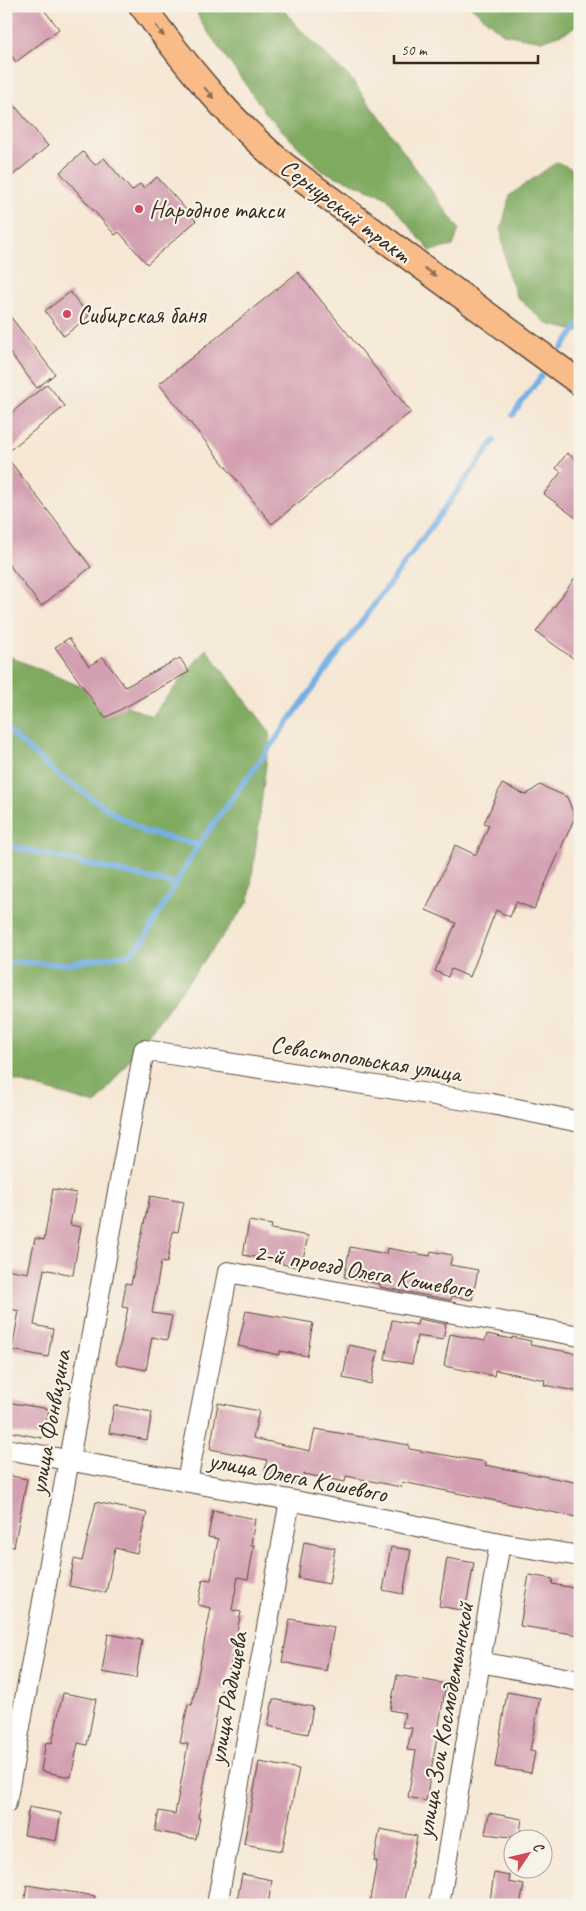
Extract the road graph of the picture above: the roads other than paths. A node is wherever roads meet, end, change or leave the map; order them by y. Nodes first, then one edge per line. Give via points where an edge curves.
1 (142, 6) edge
2 (580, 383) edge
3 (144, 1050) joint
4 (580, 1122) edge
5 (580, 1336) edge
6 (6, 1449) edge
7 (69, 1460) junction
8 (187, 1481) junction
9 (290, 1500) junction
10 (500, 1544) junction
11 (580, 1556) edge
12 (480, 1662) junction
13 (580, 1681) edge
14 (6, 1802) edge
15 (217, 1905) edge
16 (439, 1905) edge

1 -> 2 main road, Сернурский тракт via 209,94 256,141
3 - 4 street, Севастопольская улица via 492,1104
3 - 7 street, улица Фонвизина
5 - 8 street, 2-й проезд Олега Кошевого via 228,1272
6 - 7 street, улица Олега Кошевого
7 - 8 street, улица Олега Кошевого
7 - 14 street, улица Фонвизина
8 - 9 street, улица Олега Кошевого
9 - 10 street, улица Олега Кошевого
9 - 15 street, улица Радищева
10 - 11 street, улица Олега Кошевого
10 - 12 street, улица Зои Космодемьянской
12 - 13 street
12 - 16 street, улица Зои Космодемьянской

